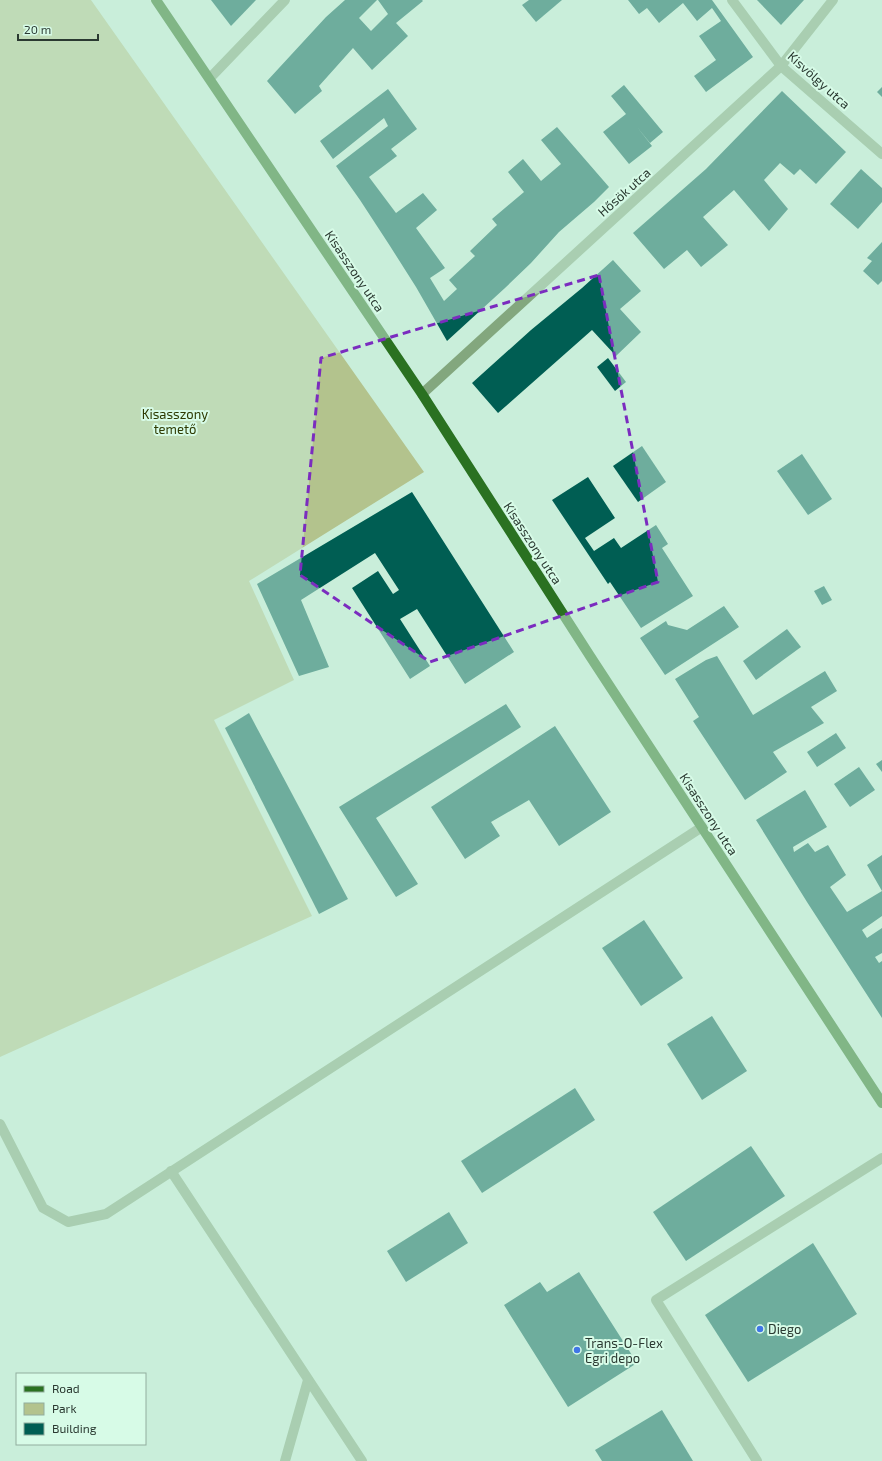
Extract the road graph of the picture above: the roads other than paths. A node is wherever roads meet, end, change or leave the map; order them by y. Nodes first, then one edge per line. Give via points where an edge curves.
1 (156, 0) edge
2 (285, 0) edge
3 (732, 0) edge
4 (833, 0) edge
5 (781, 66) junction
6 (210, 78) junction
7 (882, 154) edge
8 (422, 394) junction
9 (702, 827) junction
10 (882, 1103) edge
11 (0, 1124) edge
12 (882, 1158) edge
13 (171, 1171) junction
14 (308, 1380) junction
15 (285, 1461) edge
16 (362, 1461) edge
17 (757, 1461) edge

1 - 6 main road, Kisasszony utca
2 - 6 street
3 - 5 street, Kisvölgy utca
4 - 5 street, Hősök utca
5 - 7 street, Kisvölgy utca
5 - 8 street, Hősök utca
6 - 8 main road, Kisasszony utca
8 - 9 main road, Kisasszony utca
9 - 10 main road, Kisasszony utca
9 - 13 street
11 - 13 street via 43,1208 68,1222 106,1214
12 - 17 street via 656,1300
13 - 14 street
14 - 15 street
14 - 16 street

